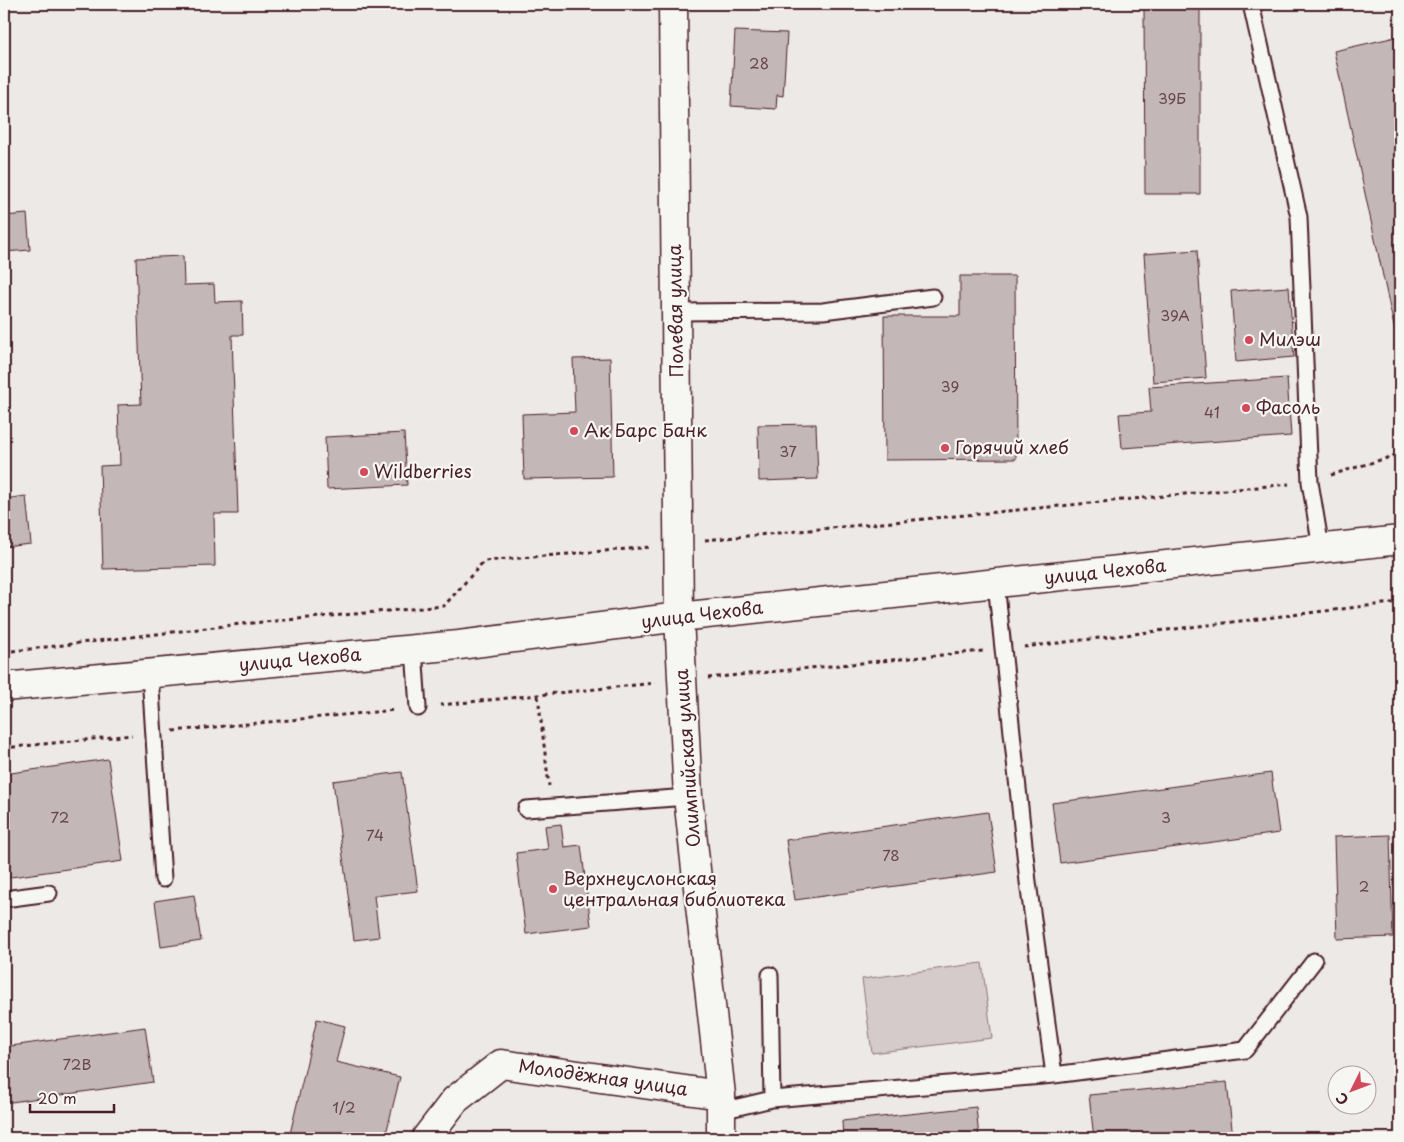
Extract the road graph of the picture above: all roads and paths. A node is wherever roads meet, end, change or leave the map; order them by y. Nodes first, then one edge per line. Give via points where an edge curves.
1 (673, 4) edge
2 (1251, 4) edge
3 (933, 297) dead end
4 (676, 312) junction
5 (1400, 540) edge
6 (1321, 548) junction
7 (996, 583) junction
8 (679, 617) junction
9 (414, 650) junction
10 (150, 674) junction
11 (4, 687) edge
12 (538, 696) dead end
13 (418, 708) dead end
14 (688, 796) junction
15 (552, 807) junction
16 (526, 809) dead end
17 (163, 879) dead end
18 (48, 892) dead end
19 (4, 899) edge
20 (1314, 961) dead end
21 (770, 975) dead end
22 (1054, 1075) junction
23 (772, 1099) junction
24 (721, 1103) junction
25 (426, 1138) edge
26 (720, 1138) edge

1 - 4 street, Полевая улица
2 - 6 lane via 1299,217 1310,482
3 - 4 lane via 823,311
4 - 8 street, Полевая улица
5 - 6 street, улица Чехова
6 - 7 street, улица Чехова
7 - 8 street, улица Чехова
7 - 22 lane via 1028,882
8 - 9 street, улица Чехова
8 - 14 street, Олимпийская улица
9 - 10 street, улица Чехова
9 - 13 lane
10 - 11 street, улица Чехова
10 - 17 lane
12 - 15 path
14 - 15 lane
14 - 24 street, Олимпийская улица
15 - 16 lane
18 - 19 lane
20 - 22 lane via 1244,1050
21 - 23 lane
22 - 23 lane
23 - 24 lane
24 - 25 street, Молодёжная улица via 501,1064 455,1100
24 - 26 street, Олимпийская улица

